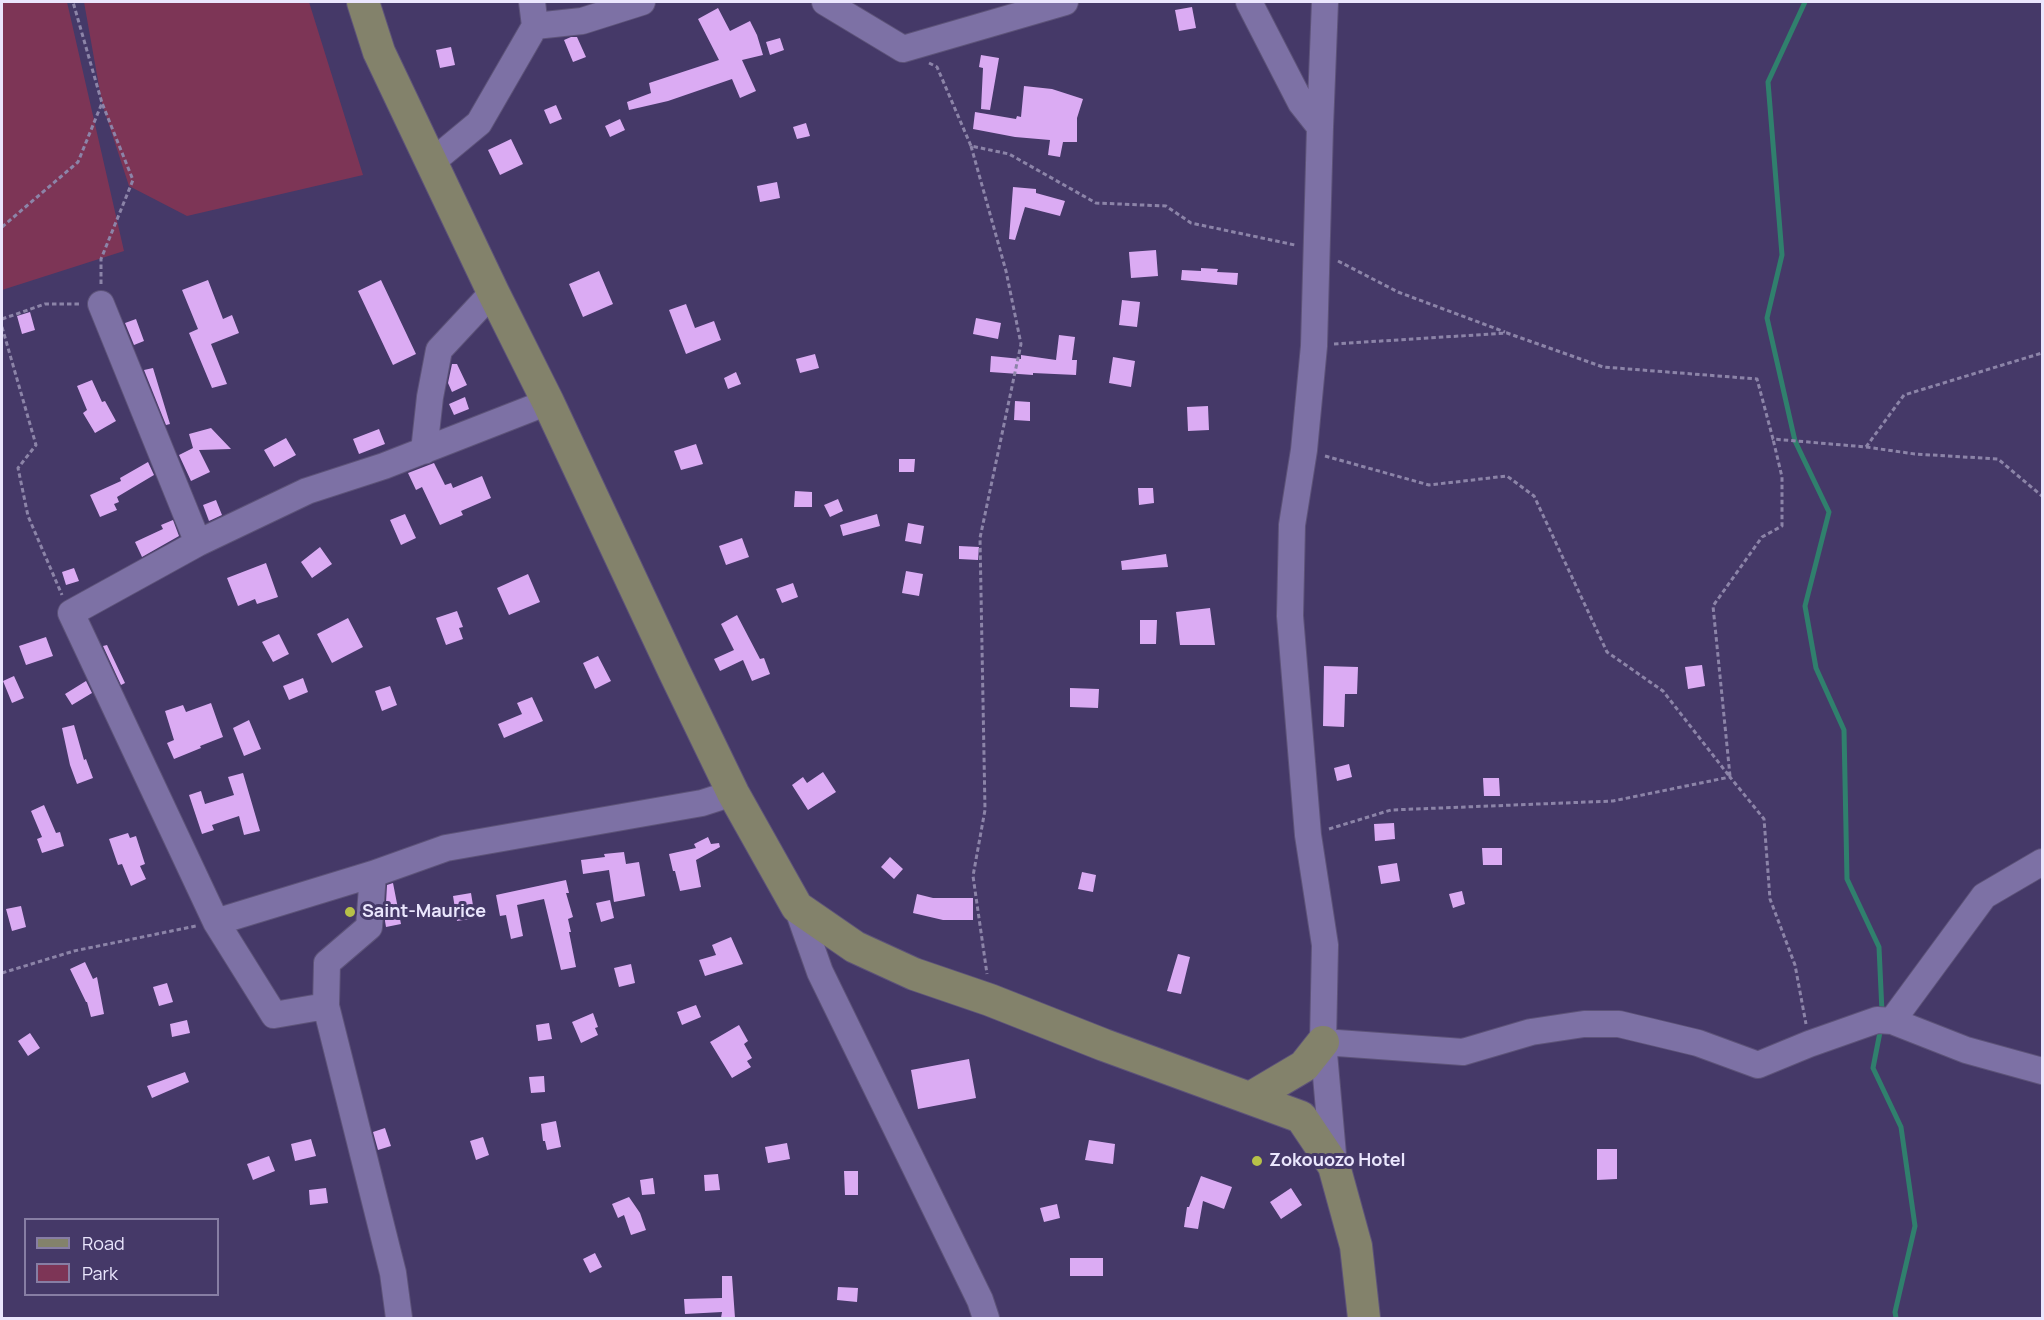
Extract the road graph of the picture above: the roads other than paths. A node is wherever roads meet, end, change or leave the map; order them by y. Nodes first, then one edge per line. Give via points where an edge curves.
1 (363, 2) edge
2 (642, 2) edge
3 (825, 2) edge
4 (1065, 2) edge
5 (1249, 2) edge
6 (1325, 2) edge
7 (533, 14) edge
8 (1320, 127) junction
9 (432, 162) junction
10 (492, 292) junction
11 (100, 304) road end
12 (548, 402) junction
13 (424, 450) junction
14 (198, 543) junction
15 (733, 793) junction
16 (2043, 862) edge
17 (373, 874) junction
18 (797, 907) junction
19 (216, 922) junction
20 (326, 1006) junction
21 (1892, 1021) junction
22 (1323, 1042) junction
23 (2043, 1071) edge
24 (1250, 1098) junction
25 (1334, 1166) junction
26 (399, 1318) edge
27 (986, 1318) edge
28 (1364, 1318) edge

1 - 9 main road via 379,52
2 - 7 street via 582,21
3 - 4 street via 903,49
5 - 8 street via 1301,103
6 - 8 street
7 - 9 street via 479,123
8 - 22 street via 1314,346 1292,525 1290,616 1308,835 1325,945
9 - 10 main road
10 - 12 main road
10 - 13 street via 439,350
11 - 14 street
12 - 13 street
12 - 15 main road
13 - 14 street via 307,491
14 - 19 street via 70,613
15 - 17 street via 702,803 446,848
15 - 18 main road
16 - 21 street via 1984,896
17 - 19 street
17 - 20 street via 369,927 327,963
18 - 24 main road via 855,947 914,974
18 - 27 street via 819,972
19 - 20 street via 274,1015
20 - 26 street via 393,1273
21 - 22 street via 1877,1020 1758,1065 1698,1043 1619,1024 1584,1023 1531,1032 1463,1052
21 - 23 street via 1966,1050
22 - 24 main road via 1304,1065
22 - 25 street
24 - 25 main road via 1301,1117
25 - 28 main road via 1356,1246

